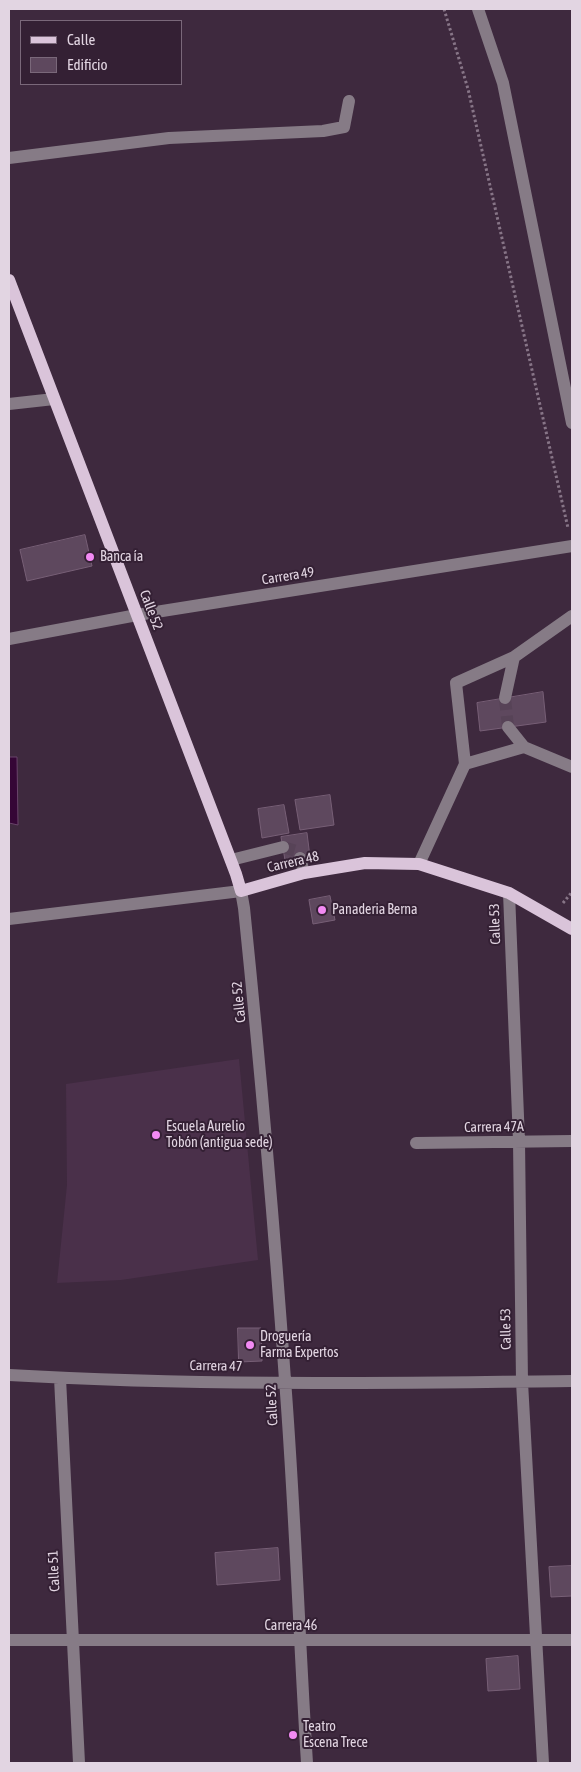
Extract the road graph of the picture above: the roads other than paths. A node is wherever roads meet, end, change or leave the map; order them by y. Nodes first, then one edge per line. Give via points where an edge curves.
1 (478, 9) edge
2 (349, 100) dead end
3 (9, 158) edge
4 (9, 280) edge
5 (54, 399) junction
6 (9, 404) edge
7 (572, 423) edge
8 (571, 541) edge
9 (137, 614) junction
10 (572, 616) edge
11 (9, 639) edge
12 (514, 657) junction
13 (505, 698) tunnel mouth
14 (508, 727) tunnel mouth
15 (524, 747) junction
16 (465, 764) junction
17 (572, 767) edge
18 (282, 847) dead end
19 (300, 858) tunnel mouth
20 (231, 860) junction
21 (419, 864) junction
22 (304, 873) junction
23 (241, 891) junction
24 (509, 893) junction
25 (9, 919) edge
26 (569, 923) edge
27 (519, 1141) junction
28 (572, 1141) edge
29 (416, 1143) dead end
30 (9, 1375) edge
31 (60, 1378) junction
32 (572, 1381) edge
33 (286, 1382) junction
34 (522, 1382) junction
35 (9, 1640) edge
36 (72, 1640) junction
37 (535, 1640) junction
38 (572, 1640) edge
39 (299, 1641) junction
40 (79, 1763) edge
41 (308, 1763) edge
42 (543, 1763) edge

1 - 7 street via 503,83
2 - 3 street via 344,126 324,131 169,138
4 - 5 main road, Calle 52
5 - 6 street
5 - 9 main road, Calle 52
8 - 9 street, Carrera 49
9 - 11 street, Carrera 49
9 - 20 main road, Calle 52
10 - 12 street
12 - 13 street
12 - 16 street via 456,683
14 - 15 street
15 - 16 street
15 - 17 street
16 - 21 street
18 - 20 street
19 - 22 street
20 - 23 main road, Calle 52
21 - 22 main road, Carrera 48 via 365,863
21 - 24 main road, Carrera 48
22 - 23 main road, Carrera 48
23 - 25 street, Carrera 48
23 - 33 street, Calle 52 via 260,1064
24 - 26 main road, Carrera 48
24 - 27 street, Calle 53
27 - 28 street, Carrera 47A
27 - 29 street, Carrera 47A
27 - 34 street, Calle 53
30 - 31 street, Carrera 47
31 - 33 street, Carrera 47
31 - 36 street, Calle 51
32 - 34 street, Carrera 47
33 - 34 street, Carrera 47
33 - 39 street, Calle 52
34 - 37 street, Calle 53
35 - 36 street, Carrera 46
36 - 39 street, Carrera 46
36 - 40 street, Calle 51
37 - 38 street, Carrera 46
37 - 39 street, Carrera 46
37 - 42 street, Calle 53
39 - 41 street, Calle 52

